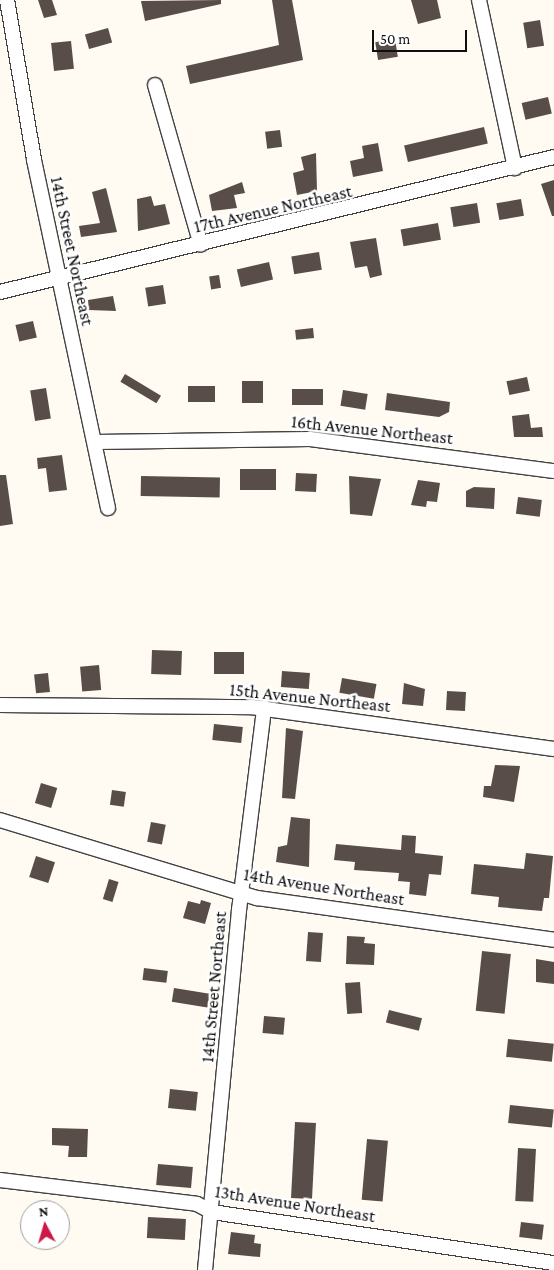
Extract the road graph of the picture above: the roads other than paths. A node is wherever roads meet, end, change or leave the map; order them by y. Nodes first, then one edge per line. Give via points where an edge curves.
1 (7, 0) edge
2 (479, 0) edge
3 (155, 85) dead end
4 (554, 158) edge
5 (515, 168) junction
6 (201, 245) junction
7 (58, 278) junction
8 (0, 292) edge
9 (95, 442) junction
10 (554, 471) edge
11 (108, 508) dead end
12 (0, 705) edge
13 (264, 708) junction
14 (554, 749) edge
15 (0, 820) edge
16 (242, 894) junction
17 (554, 940) edge
18 (0, 1180) edge
19 (212, 1212) junction
20 (554, 1263) edge
21 (205, 1270) edge

1 - 7 street, 14th Street Northeast
2 - 5 street
3 - 6 street
4 - 5 street, 17th Avenue Northeast
5 - 6 street, 17th Avenue Northeast
6 - 7 street, 17th Avenue Northeast
7 - 8 street, 17th Avenue Northeast
7 - 9 street, 14th Street Northeast
9 - 10 street, 16th Avenue Northeast via 310,439
9 - 11 street, 14th Street Northeast
12 - 13 street, 15th Avenue Northeast
13 - 14 street, 15th Avenue Northeast
13 - 16 street, 14th Street Northeast
15 - 16 street, 14th Avenue Northeast
16 - 17 street, 14th Avenue Northeast
16 - 19 street, 14th Street Northeast
18 - 19 street, 13th Avenue Northeast via 197,1204
19 - 20 street, 13th Avenue Northeast
19 - 21 street, 14th Street Northeast

